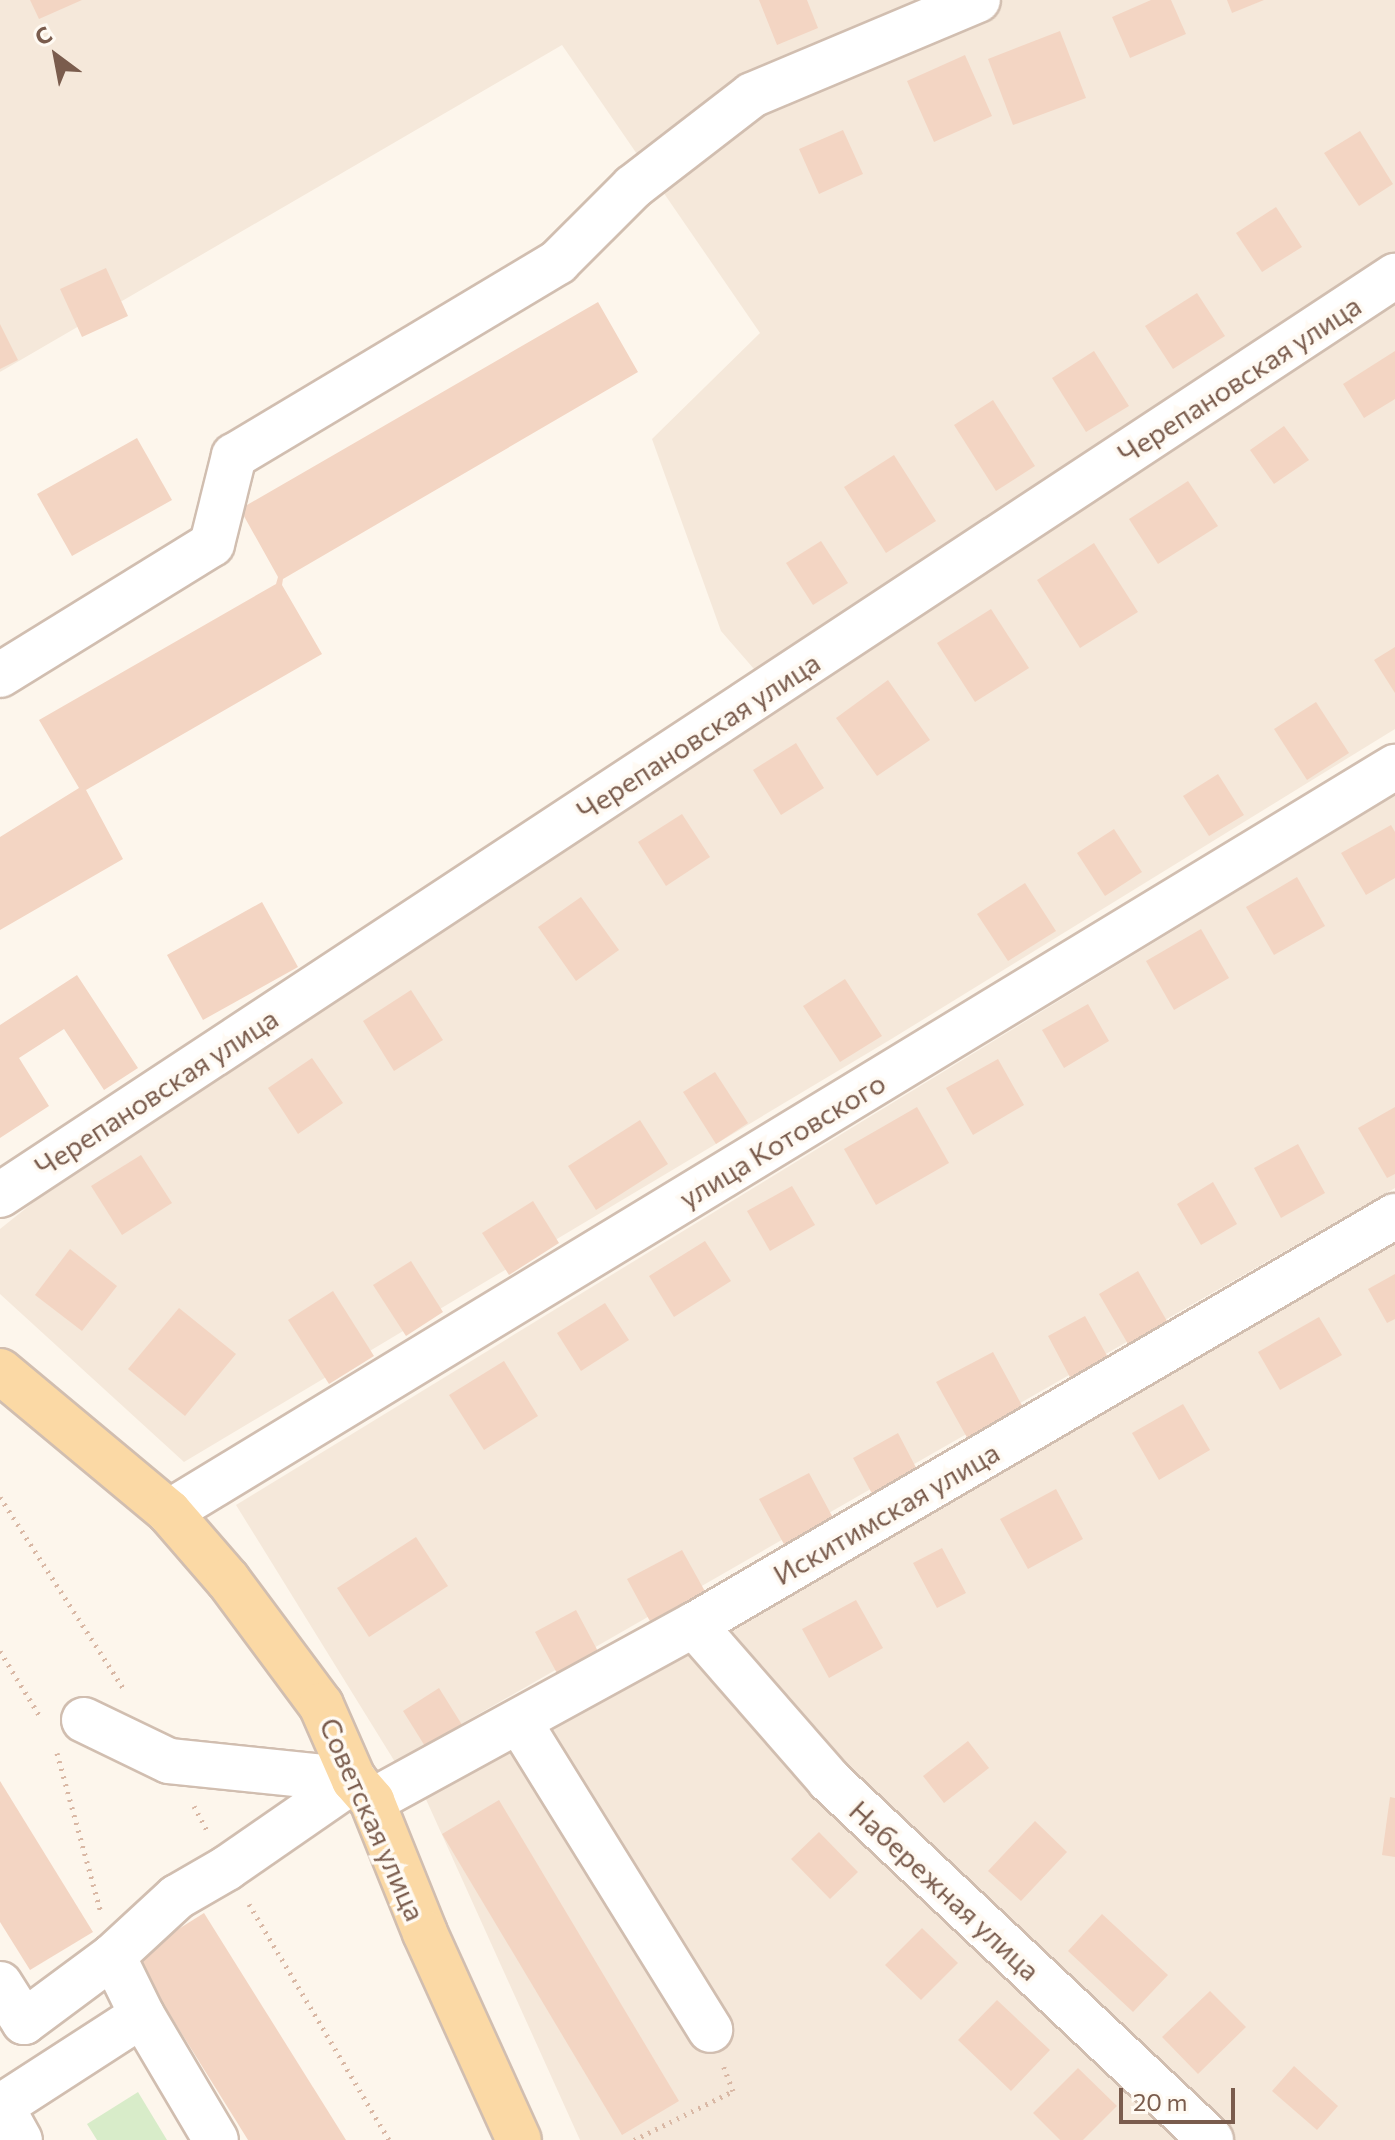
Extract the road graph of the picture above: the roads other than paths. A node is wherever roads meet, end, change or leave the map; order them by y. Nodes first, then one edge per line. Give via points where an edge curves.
1 (978, 0) edge
2 (1395, 276) edge
3 (0, 675) edge
4 (1395, 767) edge
5 (0, 1195) edge
6 (1395, 1216) edge
7 (0, 1371) edge
8 (169, 1512) junction
9 (694, 1625) junction
10 (520, 1723) junction
11 (62, 1731) road end
12 (363, 1791) junction
13 (113, 1956) junction
14 (0, 1984) edge
15 (142, 2015) junction
16 (710, 2030) road end
17 (0, 2106) edge
18 (20, 2140) edge
19 (216, 2140) edge
20 (519, 2140) edge
21 (1211, 2140) edge

1 - 3 street via 752,95 633,187 558,262 234,456 212,544
2 - 5 street, Черепановская улица
4 - 8 street, улица Котовского
6 - 9 street, Искитимская улица
7 - 8 main road, Советская улица
8 - 12 main road, Советская улица via 228,1580 321,1705
9 - 10 street, Искитимская улица
9 - 21 street, Набережная улица via 829,1780
10 - 12 street, Искитимская улица
10 - 16 street
11 - 12 street via 169,1761
12 - 13 street, Искитимская улица via 177,1897
12 - 20 main road, Советская улица
13 - 14 street, Искитимская улица via 24,2022
13 - 15 street
15 - 17 street
15 - 19 street
17 - 18 street

